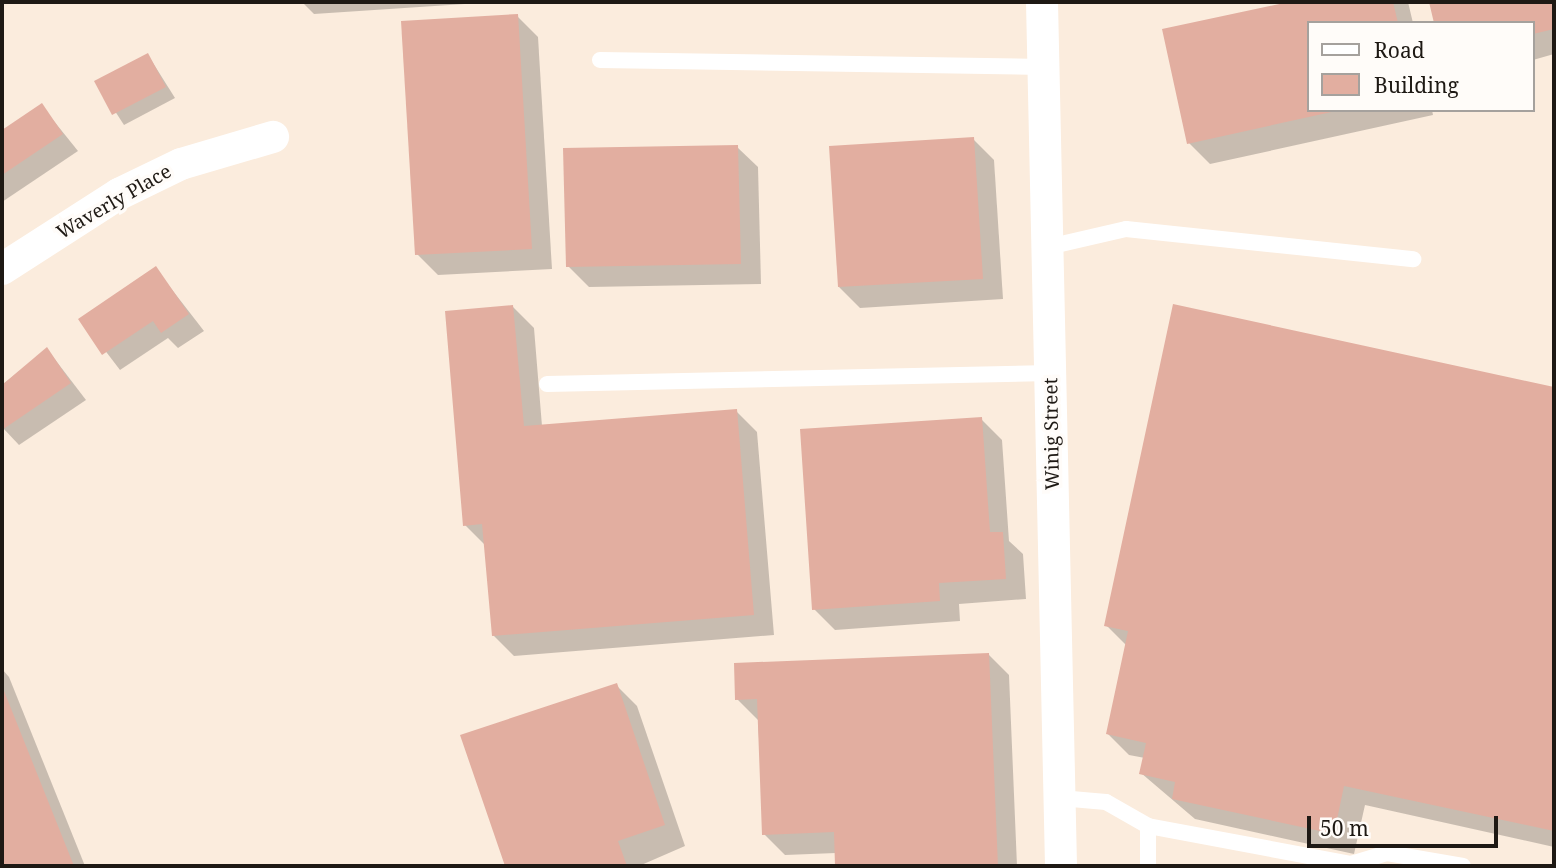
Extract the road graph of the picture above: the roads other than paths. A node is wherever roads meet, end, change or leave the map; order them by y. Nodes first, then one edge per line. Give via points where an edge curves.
1 (1042, 2) edge
2 (600, 61) dead end
3 (1044, 67) junction
4 (273, 138) dead end
5 (1048, 247) junction
6 (1413, 259) dead end
7 (2, 269) edge
8 (1051, 373) junction
9 (547, 384) dead end
10 (1060, 798) junction
11 (1148, 826) junction
12 (1061, 866) edge
13 (1148, 866) edge
14 (1463, 866) edge

1 - 3 street, Winig Street
2 - 3 lane
3 - 5 street, Winig Street
4 - 7 street, Waverly Place via 169,170
5 - 6 lane via 1126,229
5 - 8 street, Winig Street
8 - 9 lane
8 - 10 street, Winig Street
10 - 11 lane via 1107,802
10 - 12 street, Winig Street
11 - 13 lane
11 - 14 lane via 1351,864 1387,853

